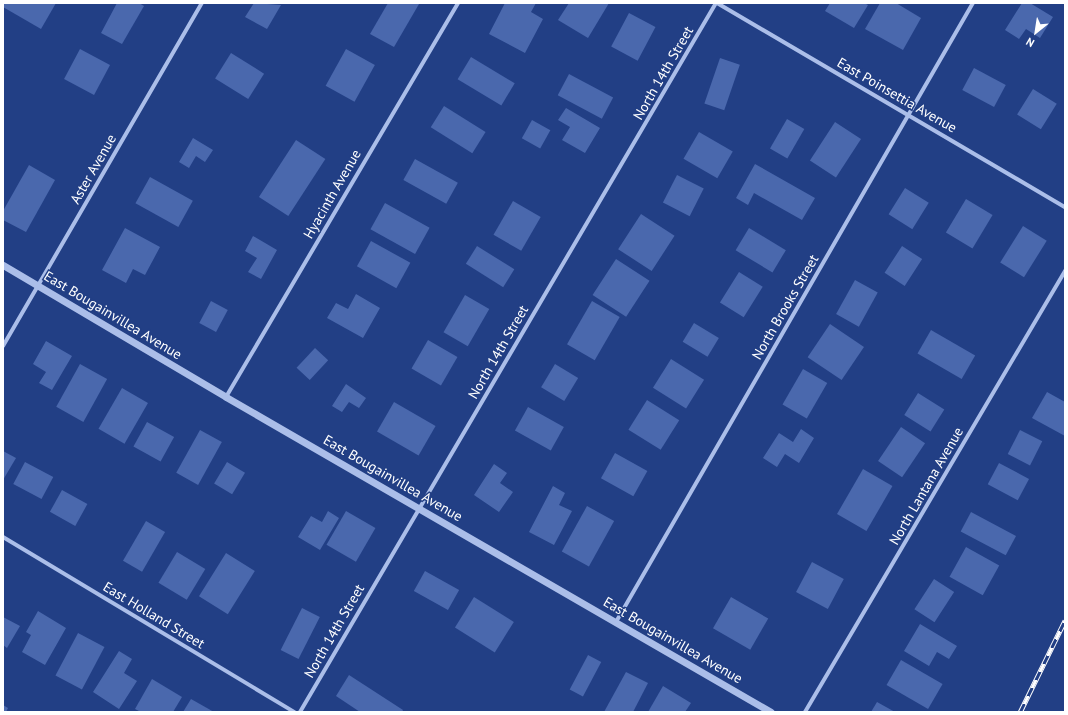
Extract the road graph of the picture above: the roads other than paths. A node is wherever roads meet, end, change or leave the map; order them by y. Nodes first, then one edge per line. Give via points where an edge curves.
1 (202, 3) edge
2 (458, 3) edge
3 (716, 3) edge
4 (973, 3) edge
5 (909, 114) junction
6 (1065, 207) edge
7 (3, 265) edge
8 (1065, 271) edge
9 (39, 286) junction
10 (3, 346) edge
11 (226, 397) junction
12 (419, 508) junction
13 (3, 537) edge
14 (616, 622) junction
15 (294, 712) edge
16 (300, 712) edge
17 (771, 712) edge
18 (806, 712) edge

1 - 9 street, Aster Avenue
2 - 11 street, Hyacinth Avenue
3 - 5 street, East Poinsettia Avenue
3 - 12 street, North 14th Street
4 - 5 street, North Brooks Street
5 - 6 street, East Poinsettia Avenue
5 - 14 street, North Brooks Street
7 - 9 street, East Bougainvillea Avenue
8 - 18 street, North Lantana Avenue
9 - 10 street, Aster Avenue
9 - 11 street, East Bougainvillea Avenue
11 - 12 street, East Bougainvillea Avenue
12 - 14 street, East Bougainvillea Avenue
12 - 16 street, North 14th Street
13 - 15 street, East Holland Street
14 - 17 street, East Bougainvillea Avenue

